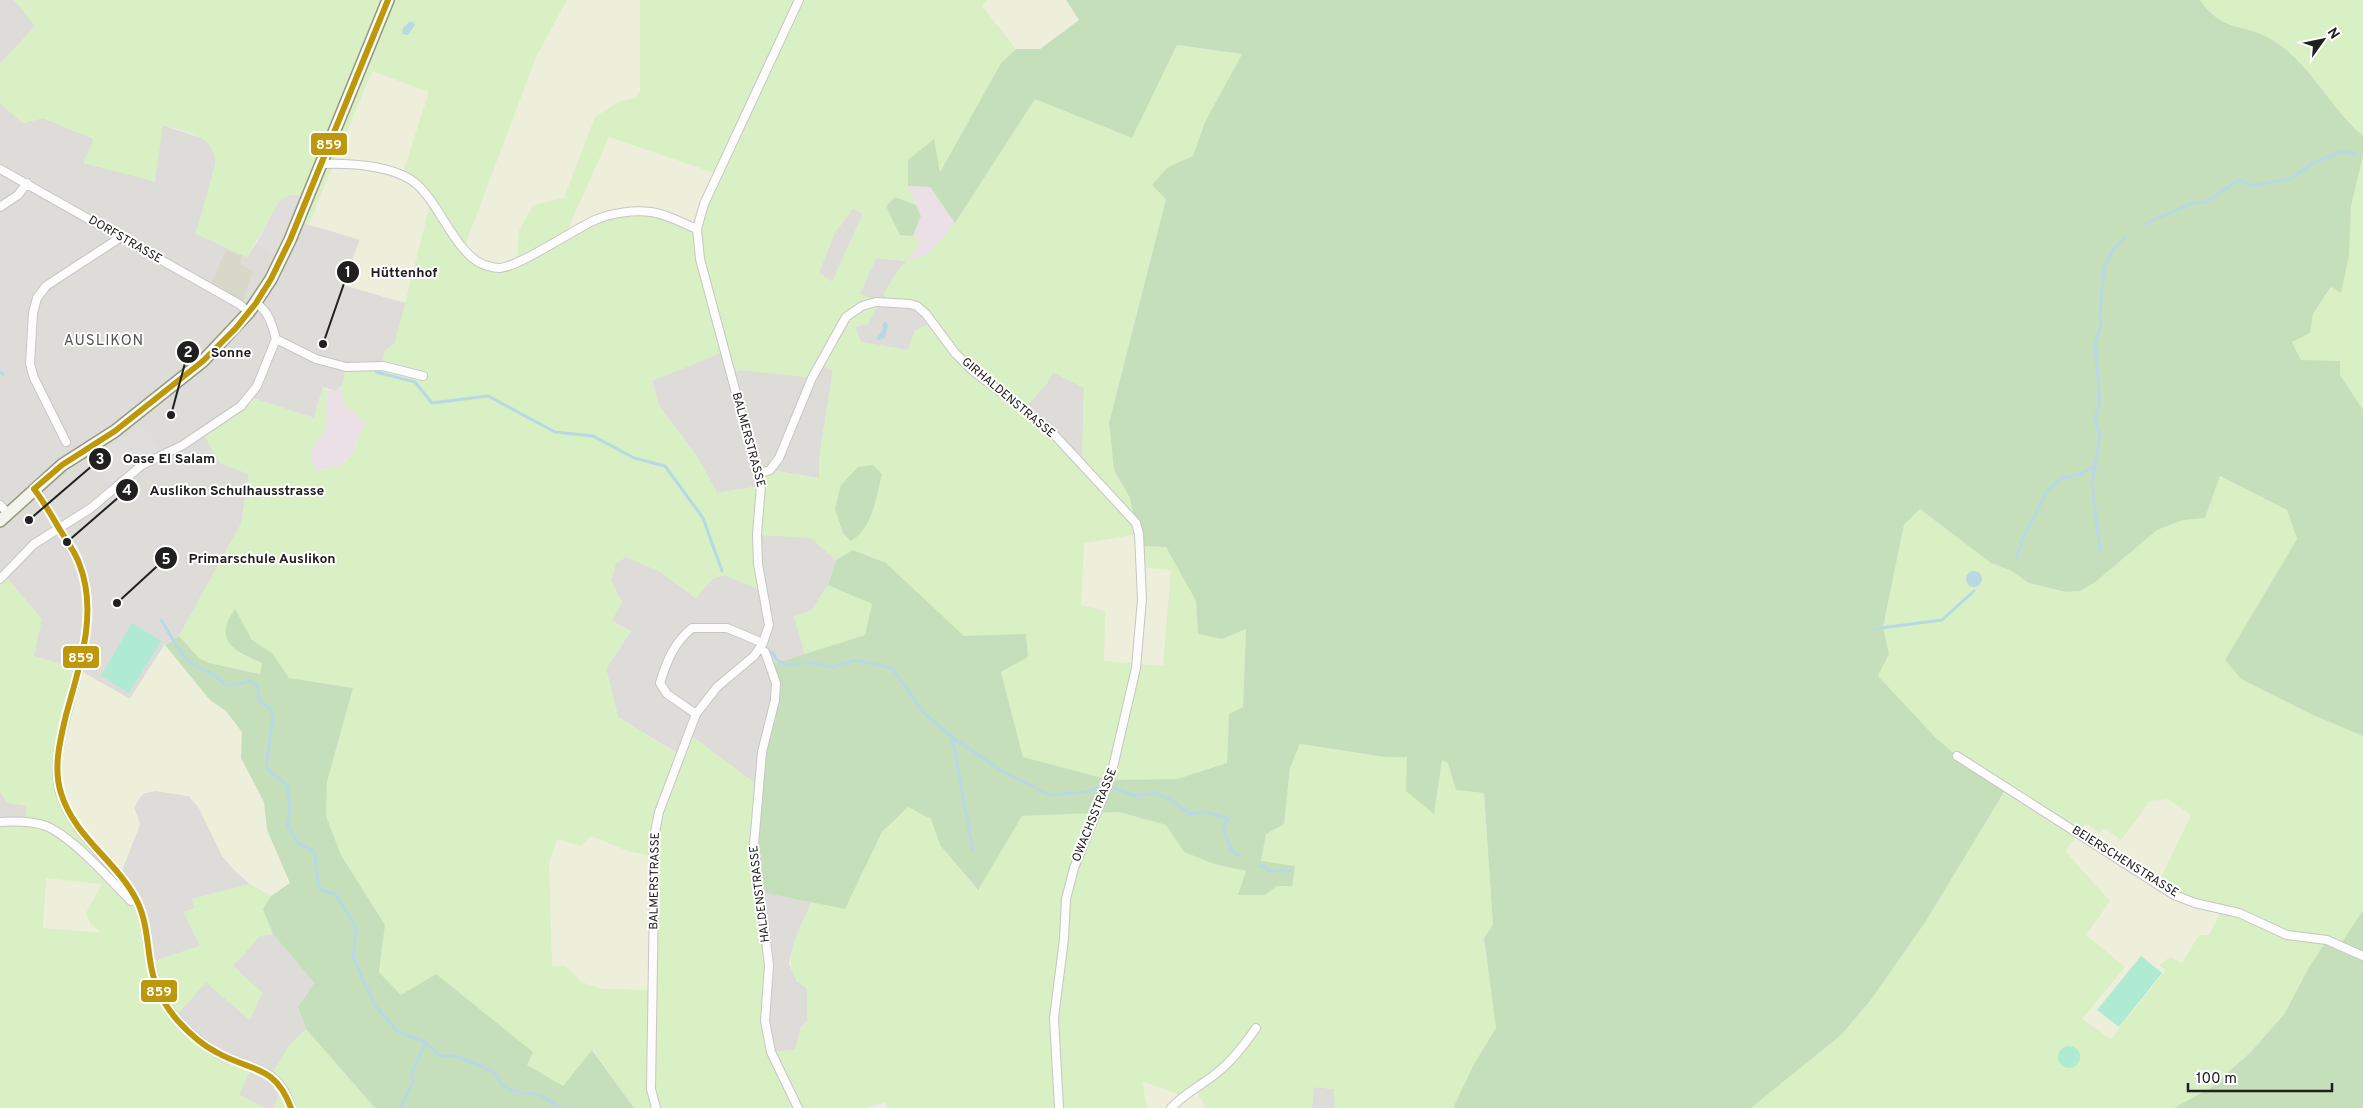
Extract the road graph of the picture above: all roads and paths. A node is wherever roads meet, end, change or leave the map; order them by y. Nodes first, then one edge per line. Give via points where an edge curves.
1 (388, 0) edge
2 (799, 0) edge
3 (322, 164) junction
4 (0, 169) edge
5 (27, 183) junction
6 (0, 208) edge
7 (697, 229) junction
8 (121, 237) junction
9 (252, 307) junction
10 (276, 340) junction
11 (423, 376) dead end
12 (66, 442) dead end
13 (758, 474) junction
14 (34, 489) junction
15 (3, 513) edge
16 (1136, 523) joint
17 (59, 528) junction
18 (0, 579) edge
19 (761, 646) junction
20 (696, 714) junction
21 (1957, 756) dead end
22 (0, 822) edge
23 (136, 899) junction
24 (2363, 956) edge
25 (1256, 1028) dead end
26 (291, 1108) edge
27 (656, 1108) edge
28 (798, 1108) edge
29 (1059, 1108) edge
30 (1171, 1108) edge

1 - 3 main road
2 - 7 street, BALMERSTRASSE via 704,204
3 - 7 street via 368,166 412,181 431,201 470,257 485,266 500,268 517,262 596,219 624,212 651,212
3 - 9 main road via 282,258
4 - 5 street, DORFSTRASSE
5 - 6 street via 18,195
5 - 8 street, DORFSTRASSE
7 - 13 street, BALMERSTRASSE via 700,259
8 - 9 street, DORFSTRASSE via 210,290
8 - 12 street via 46,286 32,313 30,364
9 - 10 street, DORFSTRASSE via 265,310
9 - 14 main road via 197,367
10 - 11 street via 316,359 346,367 383,366
10 - 17 street via 257,386 241,406 183,445 147,462 91,508
13 - 16 street, GIRHALDENSTRASSE via 770,470 779,458 812,378 846,317 862,306 876,302 910,304 926,314 972,370 1049,429
13 - 19 street, BALMERSTRASSE via 762,493 757,534 758,564 769,625
14 - 15 main road
14 - 17 street
16 - 29 street, OWACHSSTRASSE via 1142,591 1136,668 1113,773 1074,868 1066,899 1054,1018
17 - 18 street via 34,544
17 - 23 street via 82,571 87,614 85,636 58,749 60,794 69,815
19 - 20 street, BALMERSTRASSE via 748,664 717,687
19 - 20 street via 727,628 692,628 682,636 667,658 660,683 667,694
19 - 28 street, HALDENSTRASSE via 776,683 762,752 754,845 769,965 765,1021 771,1052
20 - 27 street, BALMERSTRASSE via 658,812 655,832 651,1089
21 - 24 street, BEIERSCHENSTRASSE via 2174,894 2239,914 2287,936 2327,940
22 - 23 street via 35,823 52,829 131,901
23 - 26 street via 143,918 154,978 175,1017 216,1052 271,1075 283,1086
25 - 30 street via 1235,1057 1182,1096

